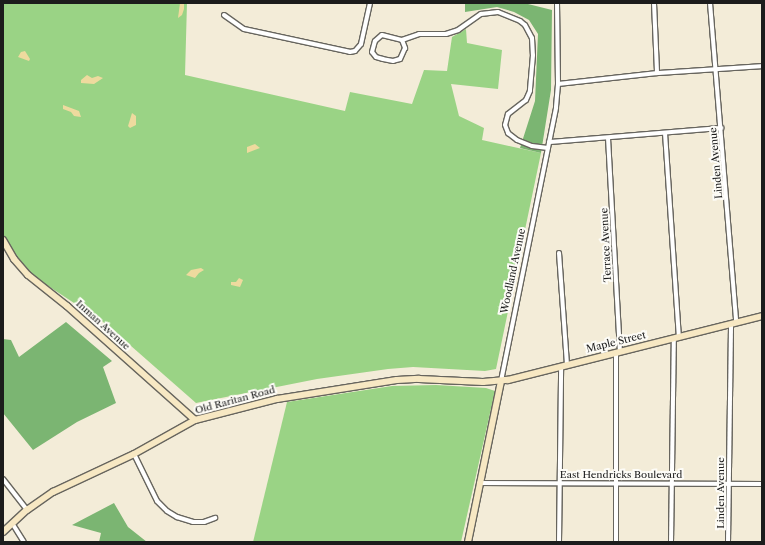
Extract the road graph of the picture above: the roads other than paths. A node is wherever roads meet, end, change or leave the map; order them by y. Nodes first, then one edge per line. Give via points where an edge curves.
1 (370, 3) edge
2 (557, 3) edge
3 (654, 3) edge
4 (710, 3) edge
5 (224, 15) dead end
6 (402, 40) junction
7 (762, 66) edge
8 (715, 69) junction
9 (657, 73) junction
10 (558, 84) junction
11 (721, 128) junction
12 (665, 134) junction
13 (608, 138) junction
14 (549, 142) junction
15 (548, 148) junction
16 (3, 240) edge
17 (559, 253) dead end
18 (762, 316) edge
19 (733, 323) junction
20 (677, 337) junction
21 (618, 352) junction
22 (564, 366) junction
23 (501, 381) junction
24 (195, 420) junction
25 (134, 454) junction
26 (3, 479) edge
27 (616, 482) junction
28 (671, 482) junction
29 (479, 483) junction
30 (728, 483) junction
31 (560, 484) junction
32 (762, 484) edge
33 (27, 510) junction
34 (215, 518) dead end
35 (12, 523) junction
36 (3, 532) edge
37 (24, 542) edge
38 (468, 542) edge
39 (559, 542) edge
40 (616, 542) edge
41 (671, 542) edge
42 (728, 542) edge

1 - 5 street via 361,44 355,51 350,52 244,29
2 - 10 street, Woodland Avenue
3 - 9 street
4 - 8 street, Linden Avenue
6 - 6 street via 405,48 400,59 383,59 376,57 372,52 373,43 379,36
6 - 15 street via 419,34 451,33 481,14 498,12 520,20 532,38 530,91 526,100 508,114 505,125 508,133 517,140 532,146
7 - 8 street
8 - 9 street
8 - 11 street, Linden Avenue
9 - 10 street
10 - 14 street, Woodland Avenue
11 - 12 street
11 - 19 street, Linden Avenue
12 - 13 street
12 - 20 street
13 - 14 street
13 - 21 street, Terrace Avenue
14 - 15 street, Woodland Avenue
15 - 23 street, Woodland Avenue
16 - 24 main road, Inman Avenue via 14,259 28,275 67,306
17 - 22 street
18 - 19 main road, Maple Street
19 - 20 main road, Maple Street
19 - 30 street, Linden Avenue
20 - 21 main road, Maple Street
20 - 28 street
21 - 22 main road, Maple Street
21 - 27 street, Terrace Avenue
22 - 23 main road, Maple Street
22 - 31 street
23 - 24 main road, Old Raritan Road via 397,380 251,404
23 - 29 main road, Woodland Avenue
24 - 25 main road, Old Raritan Road
25 - 33 main road, Old Raritan Road via 53,492
25 - 34 street via 157,501 167,511 176,517 193,522
26 - 33 street
27 - 28 street, East Hendricks Boulevard
27 - 31 street, East Hendricks Boulevard
27 - 40 street, Terrace Avenue
28 - 30 street, East Hendricks Boulevard
28 - 41 street
29 - 31 street, East Hendricks Boulevard
29 - 38 main road, Woodland Avenue
30 - 32 street, East Hendricks Boulevard
30 - 42 street, Linden Avenue
31 - 39 street
33 - 35 main road, Old Raritan Road
35 - 36 main road, Old Raritan Road
35 - 37 street

